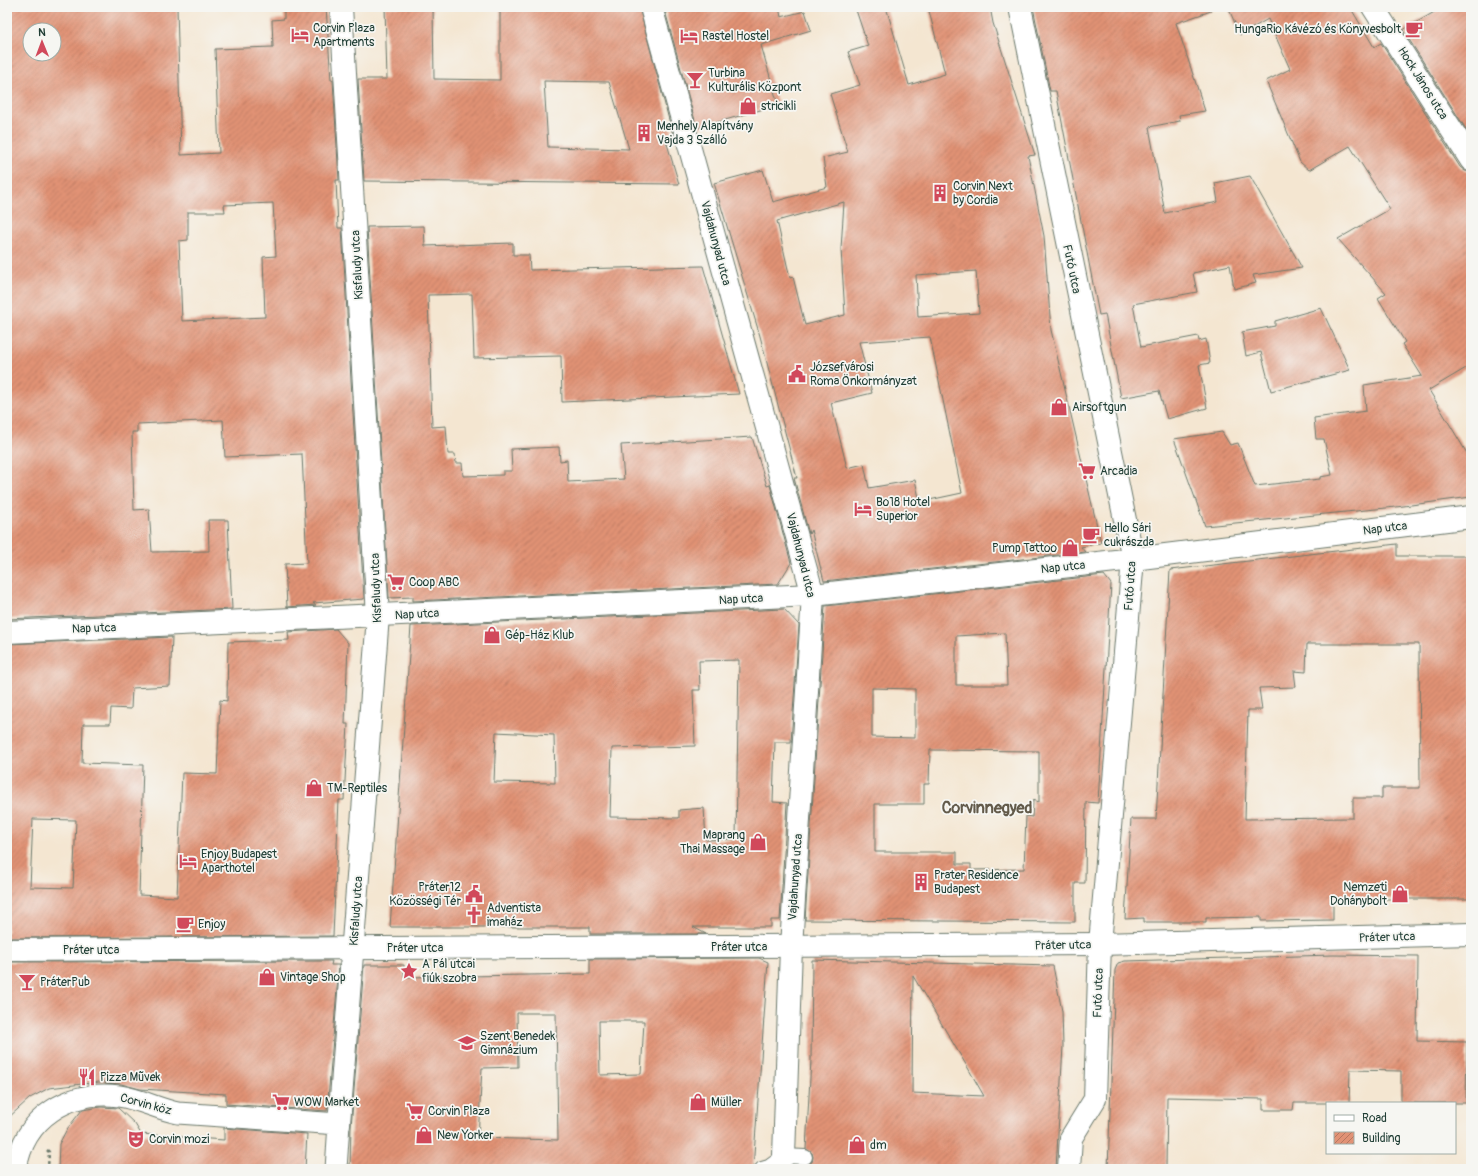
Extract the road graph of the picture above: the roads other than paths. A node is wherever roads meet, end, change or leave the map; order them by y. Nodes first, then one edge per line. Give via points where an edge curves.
1 (341, 7) edge
2 (651, 7) edge
3 (1020, 7) edge
4 (1373, 7) edge
5 (1471, 160) edge
6 (1471, 518) edge
7 (1133, 559) junction
8 (813, 595) junction
9 (378, 616) junction
10 (7, 632) edge
11 (1471, 934) edge
12 (1100, 944) junction
13 (791, 947) junction
14 (353, 948) junction
15 (7, 950) edge
16 (339, 1124) junction
17 (805, 1157) dead end
18 (784, 1163) edge
19 (16, 1169) edge
20 (336, 1169) edge
21 (762, 1169) edge
22 (1069, 1169) edge

1 - 9 street, Kisfaludy utca
2 - 8 street, Vajdahunyad utca
3 - 7 street, Futó utca
4 - 5 street, Hock János utca
6 - 7 street, Nap utca
7 - 8 street, Nap utca
7 - 12 street, Futó utca
8 - 9 street, Nap utca
8 - 13 street, Vajdahunyad utca
9 - 10 street, Nap utca
9 - 14 street, Kisfaludy utca
11 - 12 street, Práter utca
12 - 13 street, Práter utca
12 - 22 street, Futó utca via 1094,1099 1071,1138
13 - 14 street, Práter utca
13 - 18 street, Vajdahunyad utca
14 - 15 street, Práter utca
14 - 16 street, Kisfaludy utca
16 - 19 street, Corvin köz via 178,1113 118,1096 91,1095 70,1100 49,1111 31,1130 22,1146
16 - 20 street, Kisfaludy utca
17 - 18 lane
18 - 21 lane

